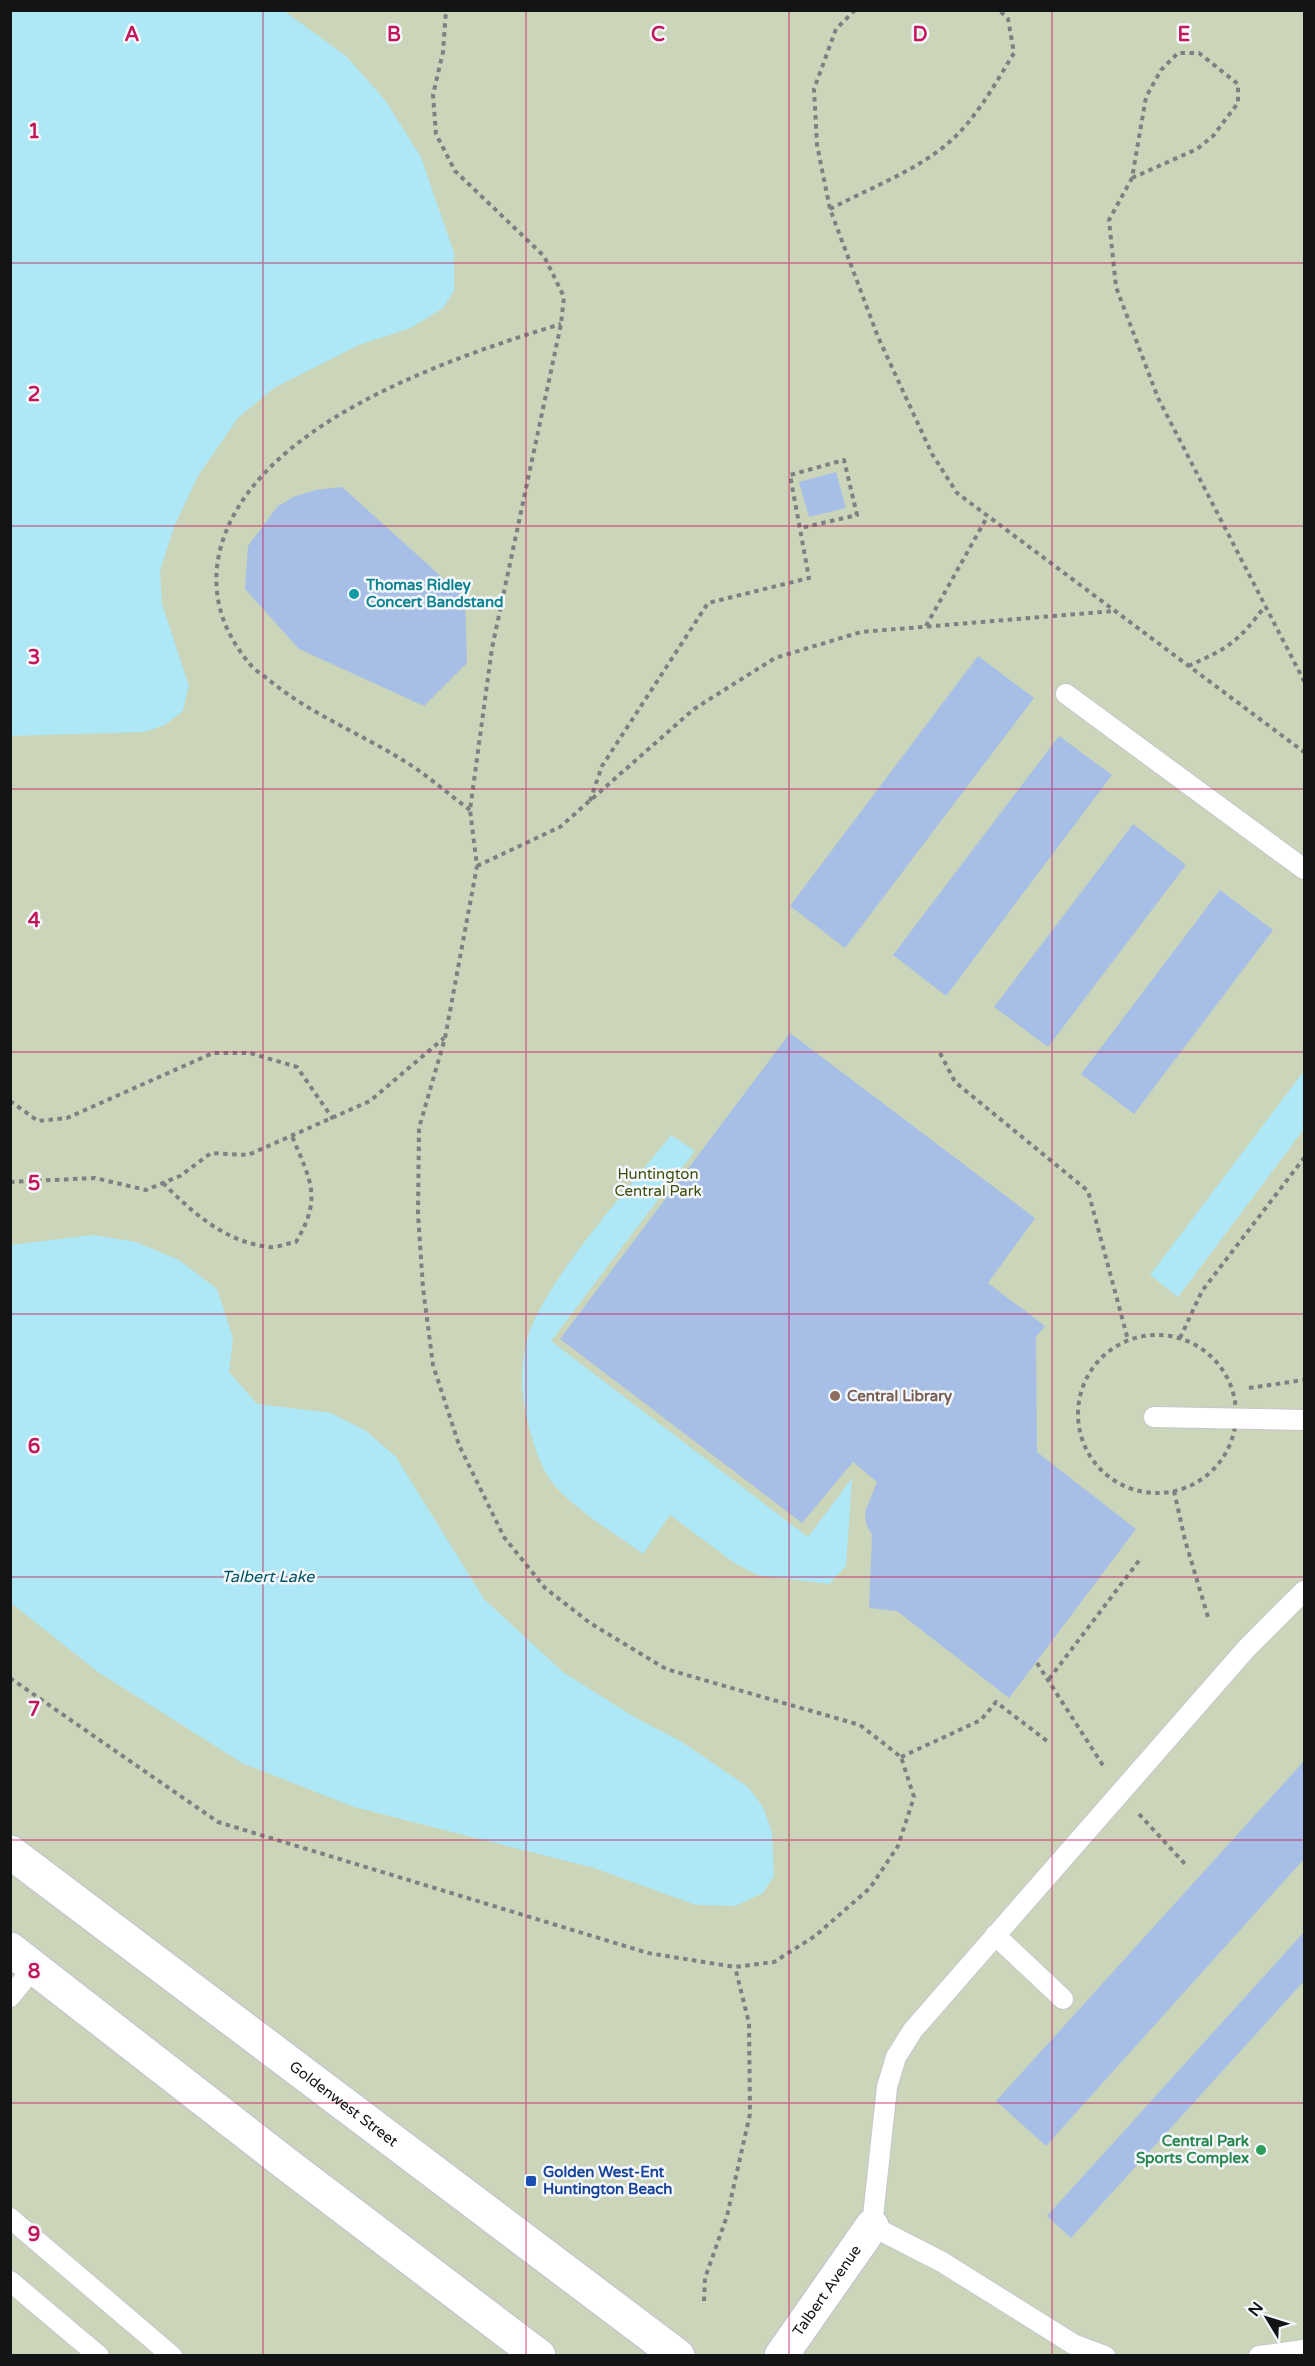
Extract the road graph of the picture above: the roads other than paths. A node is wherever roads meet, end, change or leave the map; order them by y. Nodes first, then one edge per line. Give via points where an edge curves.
1 (1066, 694) dead end
2 (1305, 869) edge
3 (1154, 1417) dead end
4 (1305, 1420) edge
5 (1305, 1591) edge
6 (10, 1852) edge
7 (995, 1935) junction
8 (22, 1958) edge
9 (10, 1997) edge
10 (1063, 1999) dead end
11 (10, 2218) edge
12 (872, 2226) junction
13 (10, 2281) edge
14 (1305, 2350) edge
15 (99, 2355) edge
16 (172, 2355) edge
17 (539, 2355) edge
18 (678, 2355) edge
19 (781, 2355) edge
20 (1105, 2355) edge
21 (1259, 2355) edge

1 - 2 lane
3 - 4 lane
5 - 7 lane via 1246,1649
6 - 18 main road, Goldenwest Street
7 - 10 lane
7 - 12 lane via 913,2030 896,2057 882,2121
8 - 9 lane
8 - 17 main road
11 - 16 lane
12 - 19 main road, Talbert Avenue
12 - 20 lane via 942,2262 1073,2344
13 - 15 lane
14 - 21 lane

